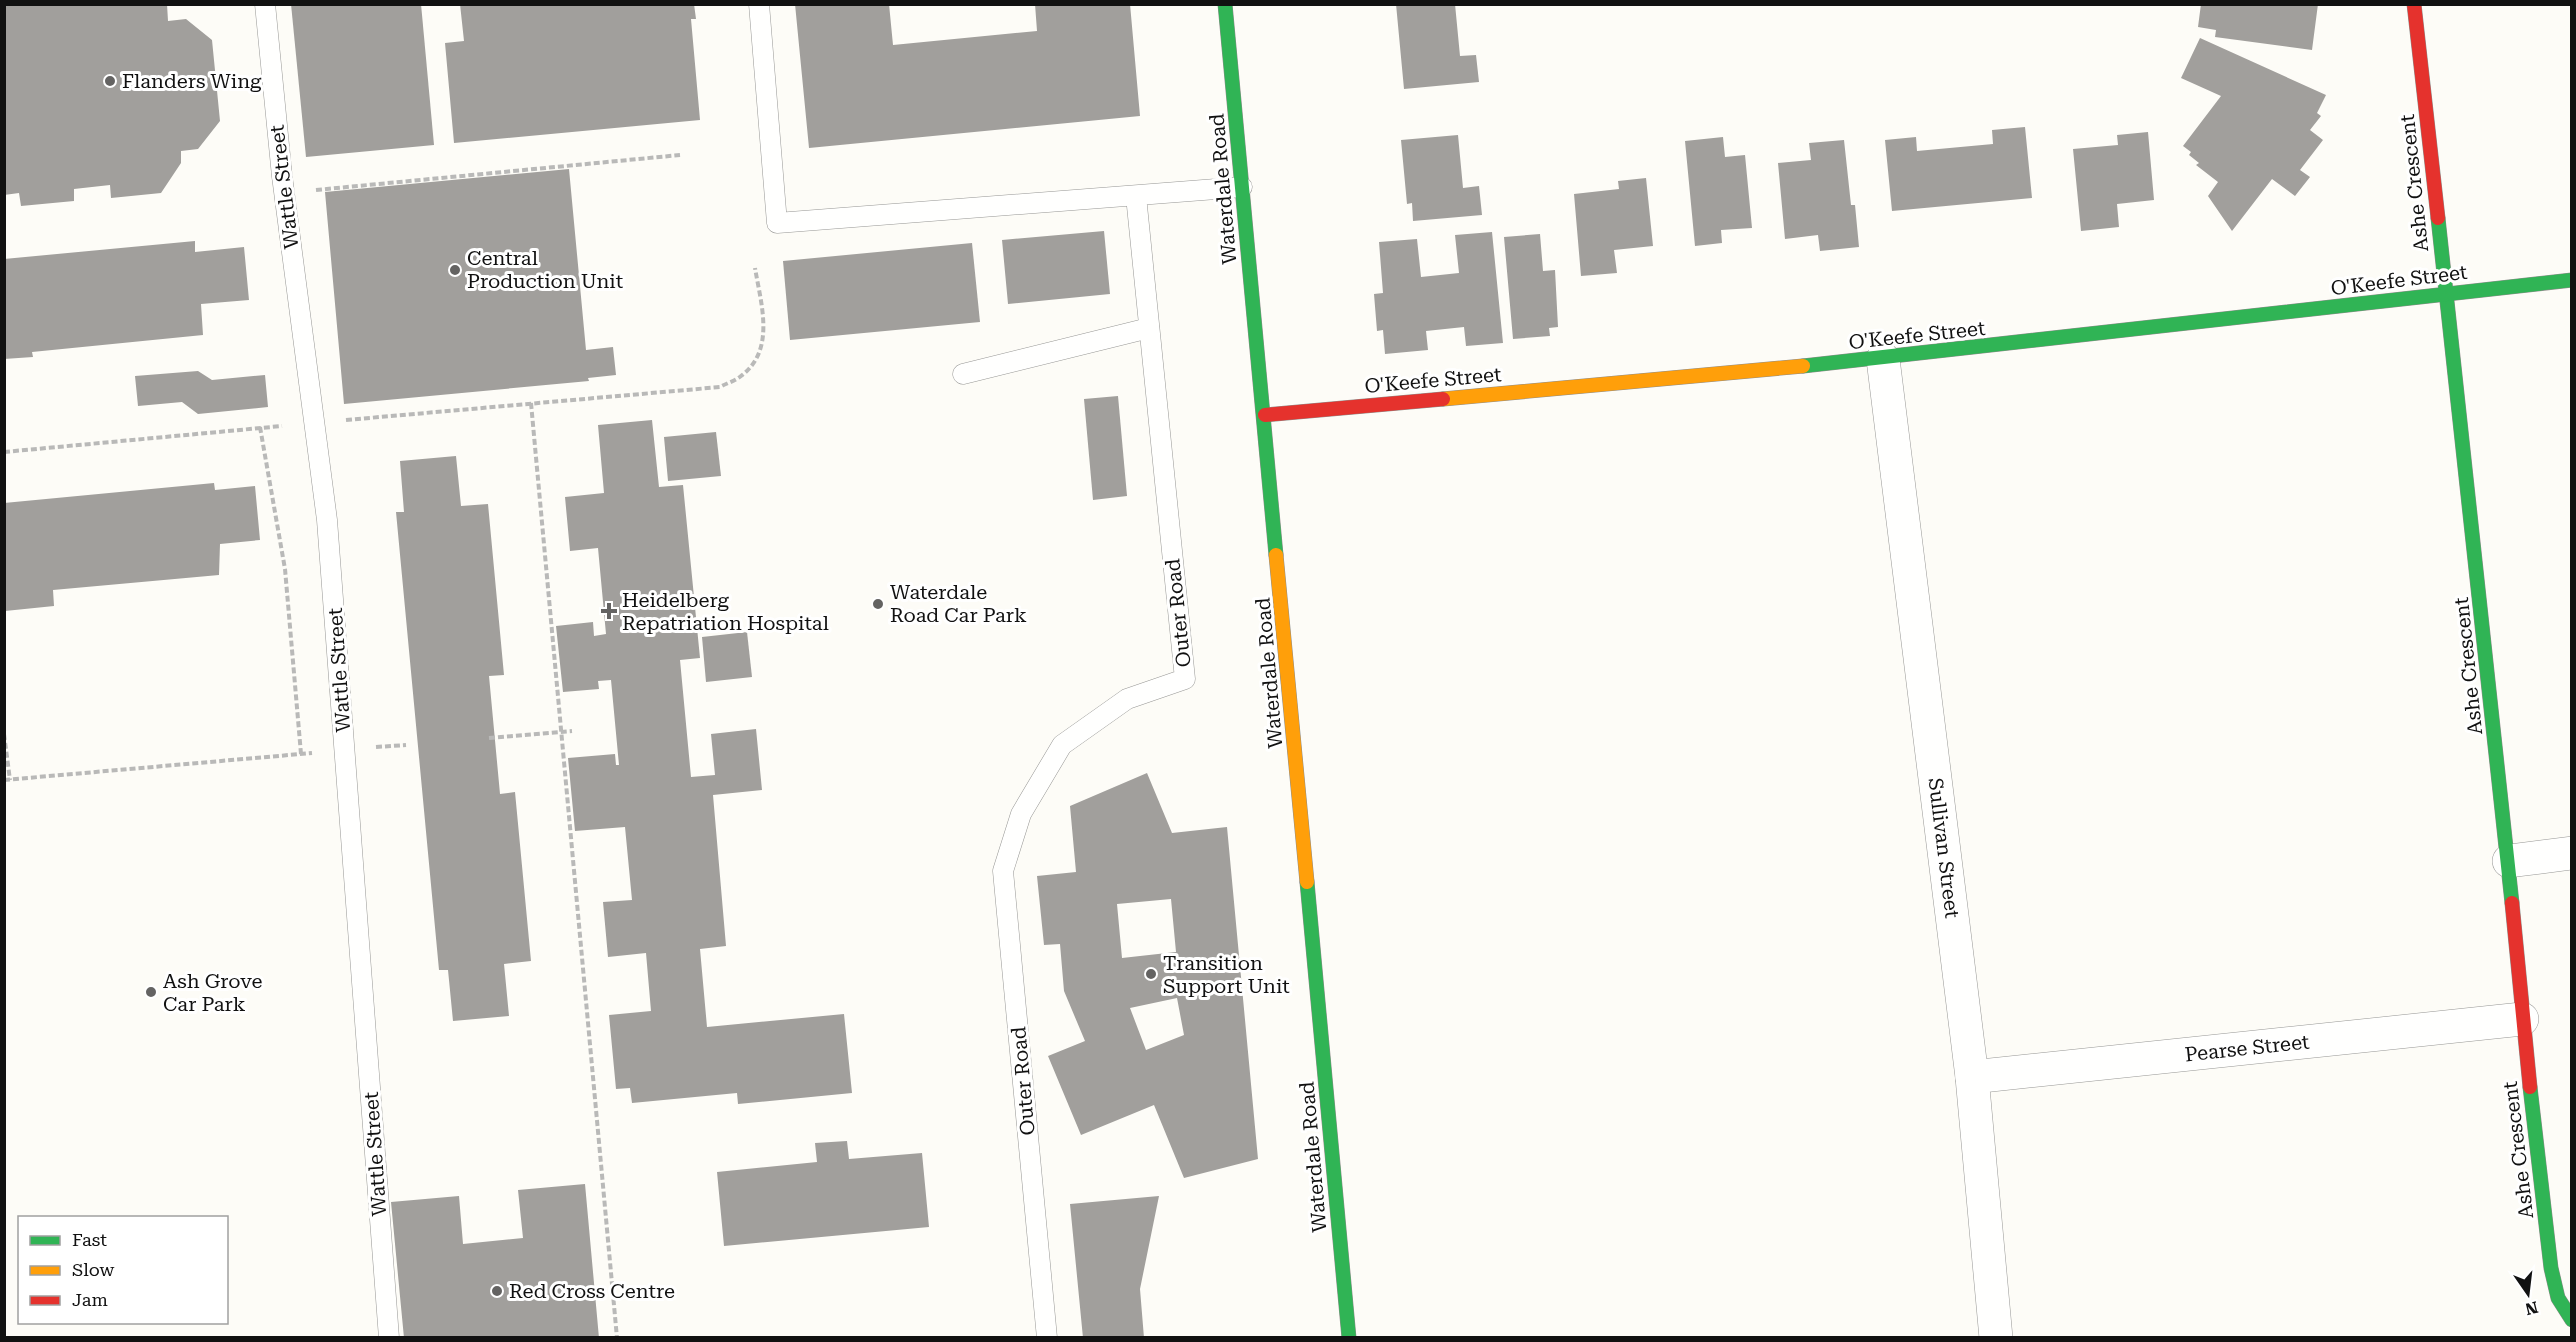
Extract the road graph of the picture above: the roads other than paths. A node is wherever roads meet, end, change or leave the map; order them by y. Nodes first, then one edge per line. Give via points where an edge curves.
1 (265, 4) edge
2 (759, 4) edge
3 (1225, 4) edge
4 (2414, 4) edge
5 (1242, 187) junction
6 (1136, 196) junction
7 (2571, 280) edge
8 (2446, 294) junction
9 (1149, 328) junction
10 (1883, 359) junction
11 (963, 374) dead end
12 (1265, 415) junction
13 (2571, 853) edge
14 (2509, 861) junction
15 (2522, 1019) junction
16 (1972, 1077) junction
17 (2571, 1320) edge
18 (389, 1338) edge
19 (1047, 1338) edge
20 (1348, 1338) edge
21 (1996, 1338) edge

1 - 18 lane, Wattle Street via 282,176 327,520
2 - 6 lane via 777,223
3 - 5 street, Waterdale Road
4 - 8 street, Ashe Crescent
5 - 6 lane
5 - 12 street, Waterdale Road
6 - 9 lane, Outer Road
7 - 8 street, O'Keefe Street
8 - 10 street, O'Keefe Street
8 - 14 street, Ashe Crescent
9 - 11 lane
9 - 19 lane, Outer Road via 1185,679 1127,699 1062,745 1021,813 1003,871
10 - 12 street, O'Keefe Street
10 - 16 street, Sullivan Street
12 - 20 street, Waterdale Road
13 - 14 street
14 - 15 street, Ashe Crescent
15 - 16 street, Pearse Street
15 - 17 street, Ashe Crescent via 2551,1268 2558,1298
16 - 21 street, Sullivan Street

